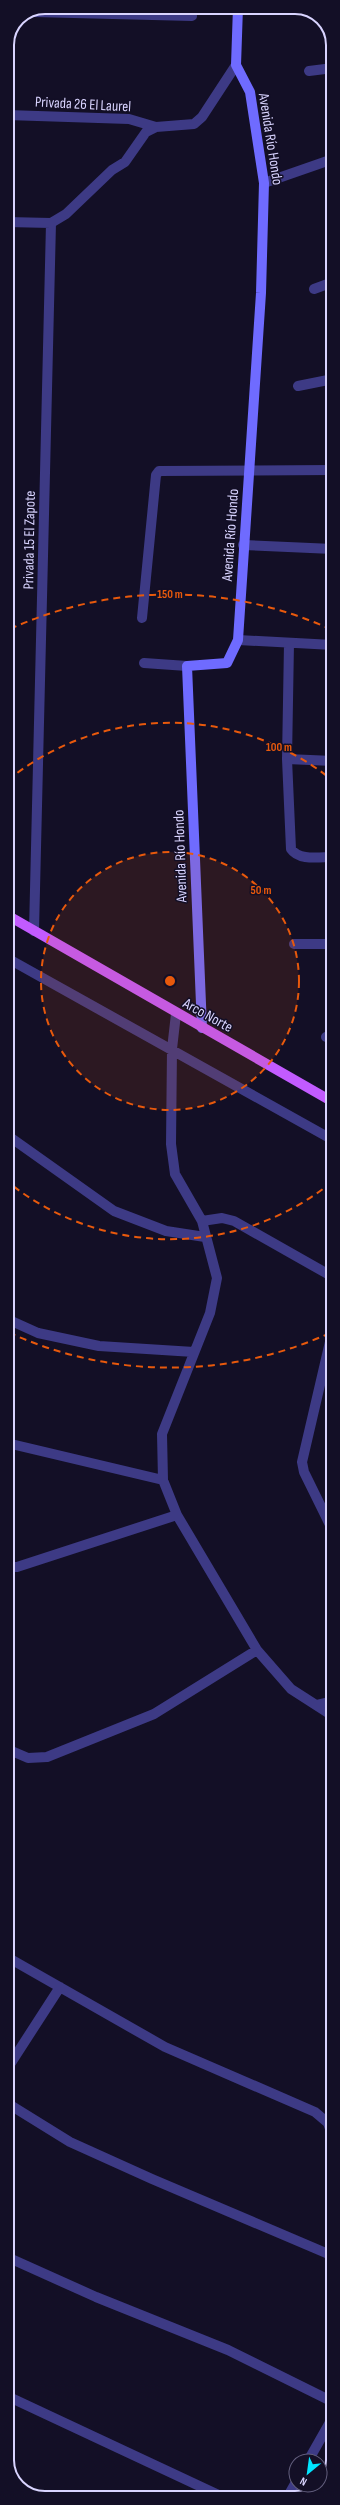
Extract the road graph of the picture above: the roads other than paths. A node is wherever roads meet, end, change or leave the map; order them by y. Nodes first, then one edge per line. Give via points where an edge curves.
1 (113, 14) edge
2 (238, 14) edge
3 (192, 16) dead end
4 (236, 65) junction
5 (326, 69) edge
6 (309, 71) dead end
7 (14, 115) edge
8 (156, 127) junction
9 (326, 161) edge
10 (264, 182) junction
11 (14, 222) edge
12 (50, 222) junction
13 (326, 285) edge
14 (314, 289) dead end
15 (326, 380) edge
16 (298, 386) dead end
17 (250, 470) junction
18 (326, 470) edge
19 (243, 545) junction
20 (326, 550) edge
21 (142, 618) dead end
22 (238, 640) junction
23 (288, 643) junction
24 (326, 645) edge
25 (144, 663) dead end
26 (187, 666) junction
27 (287, 759) junction
28 (326, 761) edge
29 (326, 857) edge
30 (14, 919) edge
31 (34, 931) junction
32 (294, 944) dead end
33 (326, 944) edge
34 (14, 962) edge
35 (176, 1014) junction
36 (202, 1028) junction
37 (172, 1049) junction
38 (326, 1098) edge
39 (326, 1136) edge
40 (14, 1140) edge
41 (202, 1221) junction
42 (206, 1237) junction
43 (326, 1273) edge
44 (14, 1322) edge
45 (194, 1352) junction
46 (326, 1359) edge
47 (14, 1445) edge
48 (163, 1480) junction
49 (176, 1515) junction
50 (326, 1517) edge
51 (14, 1567) edge
52 (257, 1650) junction
53 (326, 1702) edge
54 (316, 1705) junction
55 (326, 1711) edge
56 (14, 1752) edge
57 (14, 1961) edge
58 (60, 1987) junction
59 (14, 2059) edge
60 (14, 2107) edge
61 (326, 2121) edge
62 (326, 2253) edge
63 (14, 2260) edge
64 (14, 2399) edge
65 (326, 2399) edge
66 (326, 2429) edge
67 (313, 2453) edge
68 (210, 2491) edge

1 - 3 street
2 - 4 main road, Avenida Río Hondo
4 - 8 street via 202,117 194,124
4 - 10 main road, Avenida Río Hondo via 250,92
5 - 6 street
7 - 8 street, Privada 26 El Laurel via 129,119
8 - 12 street via 146,132 125,162 112,170 66,214
9 - 10 street
10 - 17 main road, Avenida Río Hondo via 261,293
11 - 12 street
12 - 31 street, Privada 15 El Zapote
13 - 14 street
15 - 16 street
17 - 18 street
17 - 19 main road, Avenida Río Hondo
17 - 21 street via 159,470 156,475
19 - 20 street
19 - 22 main road, Avenida Río Hondo
22 - 23 street
22 - 26 main road, Avenida Río Hondo via 227,663
23 - 24 street
23 - 27 street
25 - 26 street
26 - 36 main road, Avenida Río Hondo
27 - 28 street
27 - 29 street via 291,848 294,854 300,856
30 - 31 main road, Arco Norte
31 - 35 main road, Arco Norte
32 - 33 street
34 - 37 street
35 - 36 main road, Arco Norte
35 - 37 street
36 - 38 main road, Arco Norte
37 - 39 street
37 - 41 street via 171,1144 175,1174
40 - 42 street via 114,1211 166,1231
41 - 42 street
41 - 43 street via 222,1218 234,1220
42 - 45 street via 217,1278 210,1313
44 - 45 street via 38,1333 99,1346
45 - 48 street via 162,1434
46 - 50 street via 302,1462 304,1472
47 - 48 street
48 - 49 street
49 - 51 street
49 - 52 street
52 - 54 street via 291,1689
52 - 56 street via 154,1714 54,1754 28,1758
53 - 54 street
54 - 55 street
57 - 58 street
58 - 59 street
58 - 61 street via 166,2047 315,2112
60 - 62 street via 77,2145
63 - 65 street via 228,2350
64 - 68 street
66 - 67 street

